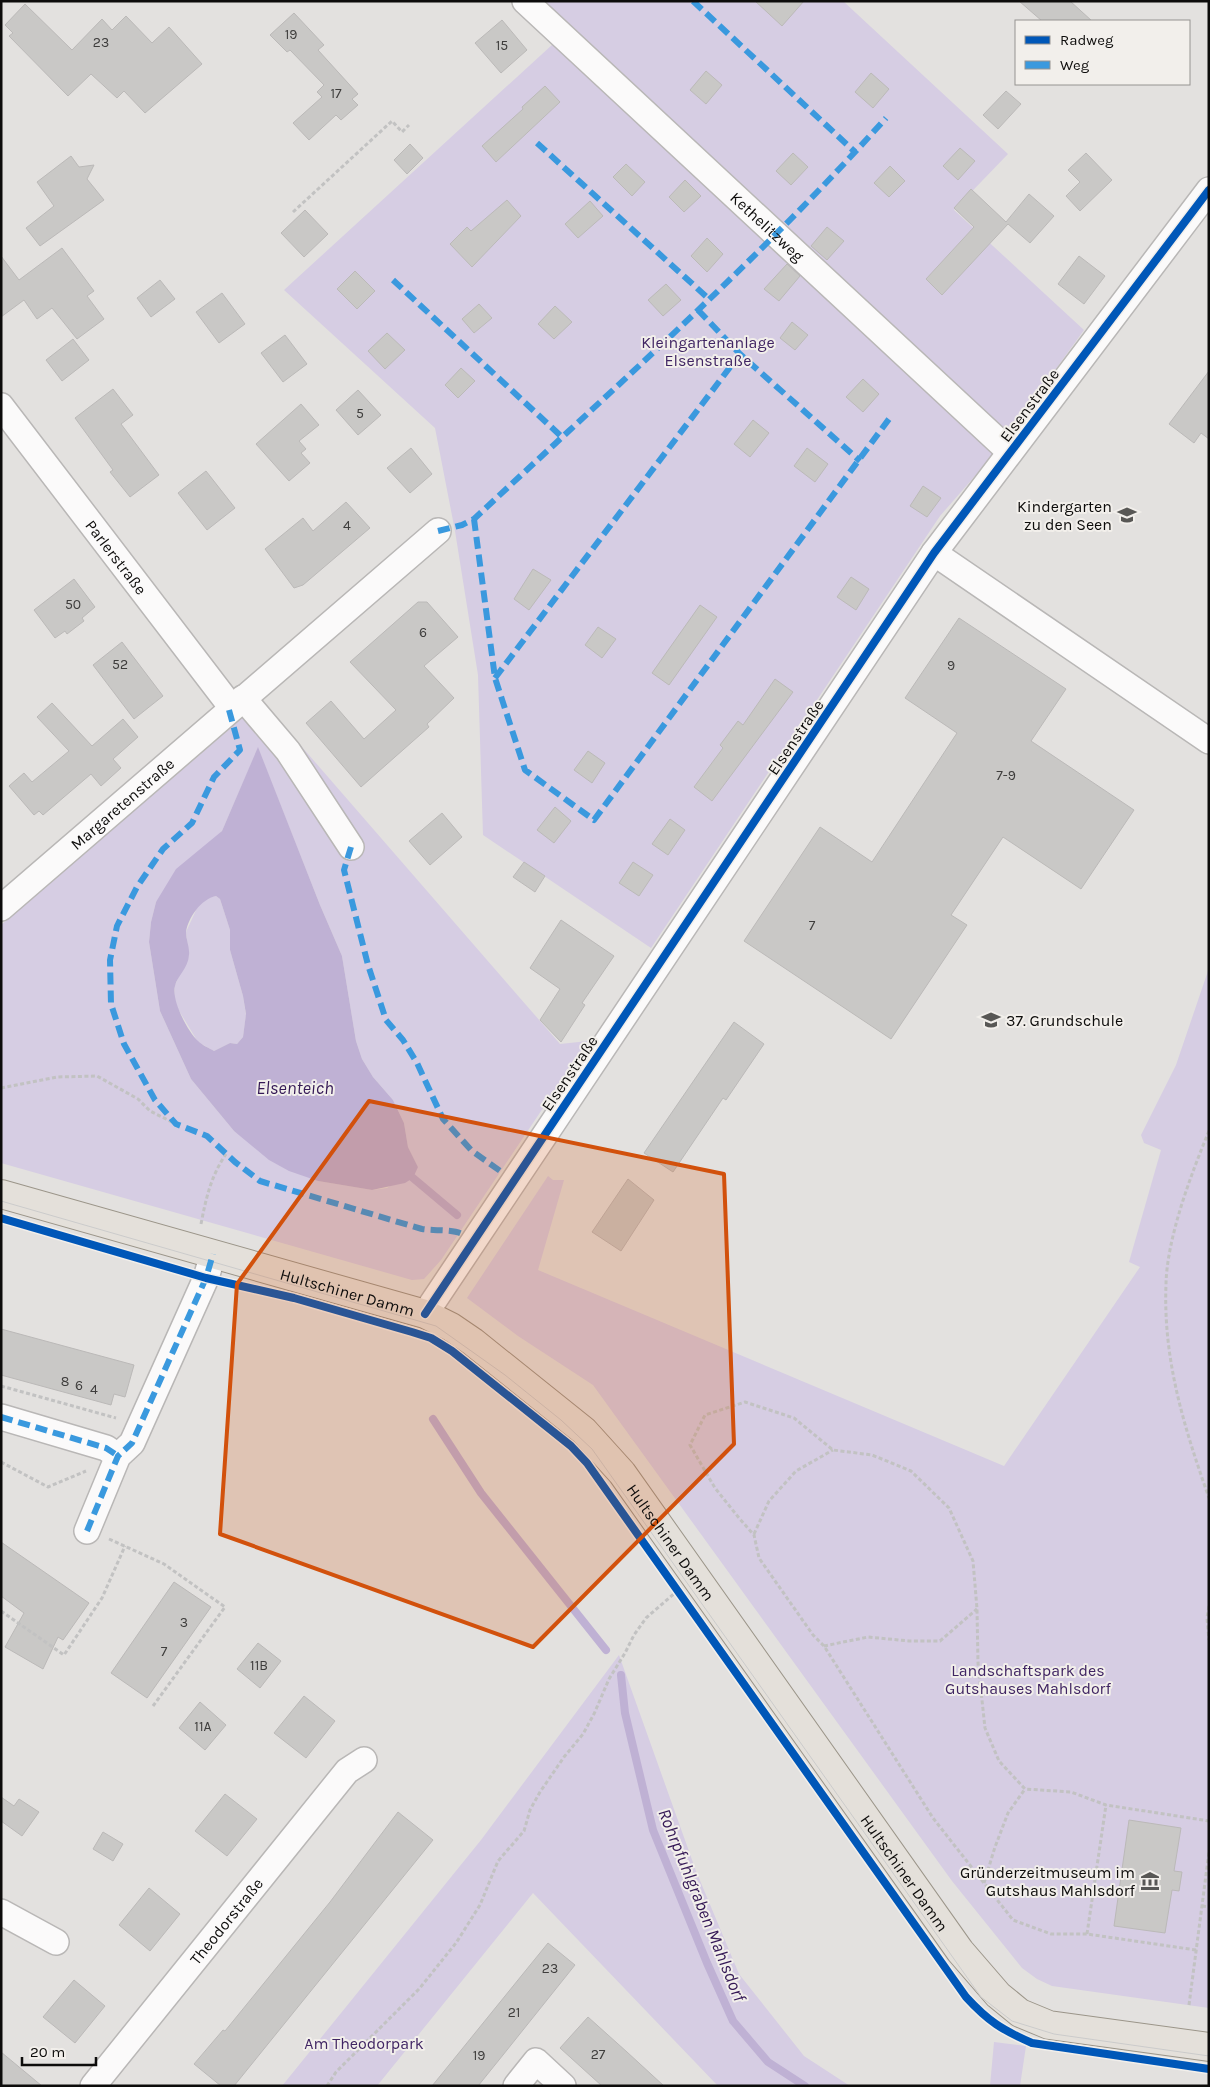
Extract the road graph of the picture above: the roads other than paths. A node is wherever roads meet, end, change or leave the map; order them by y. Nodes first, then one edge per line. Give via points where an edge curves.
1 (525, 1) edge
2 (1209, 190) edge
3 (1, 406) edge
4 (1010, 452) junction
5 (438, 531) dead end
6 (934, 553) junction
7 (237, 703) junction
8 (1209, 741) edge
9 (351, 847) dead end
10 (1, 908) edge
11 (1, 1194) edge
12 (213, 1254) junction
13 (425, 1314) junction
14 (1, 1417) edge
15 (125, 1449) junction
16 (87, 1531) road end
17 (364, 1760) dead end
18 (1, 1912) edge
19 (56, 1942) dead end
20 (1209, 2047) edge
21 (93, 2086) edge
22 (516, 2086) edge
23 (563, 2086) edge

1 - 4 street, Kethelitzweg
2 - 4 street, Elsenstraße
3 - 7 street, Parlerstraße
4 - 6 street, Elsenstraße
5 - 7 street, Margaretenstraße
6 - 8 street
6 - 13 street, Elsenstraße
7 - 9 street via 288,751
7 - 10 street, Margaretenstraße
11 - 12 main road, Hultschiner Damm
12 - 13 main road, Hultschiner Damm
12 - 15 street via 206,1278
13 - 20 main road, Hultschiner Damm via 473,1342 584,1431 622,1473 960,1952 998,1994 1020,2013 1048,2025
14 - 15 street via 106,1448
15 - 16 street
17 - 21 street, Theodorstraße via 347,1771
18 - 19 street
22 - 23 street via 536,2062

